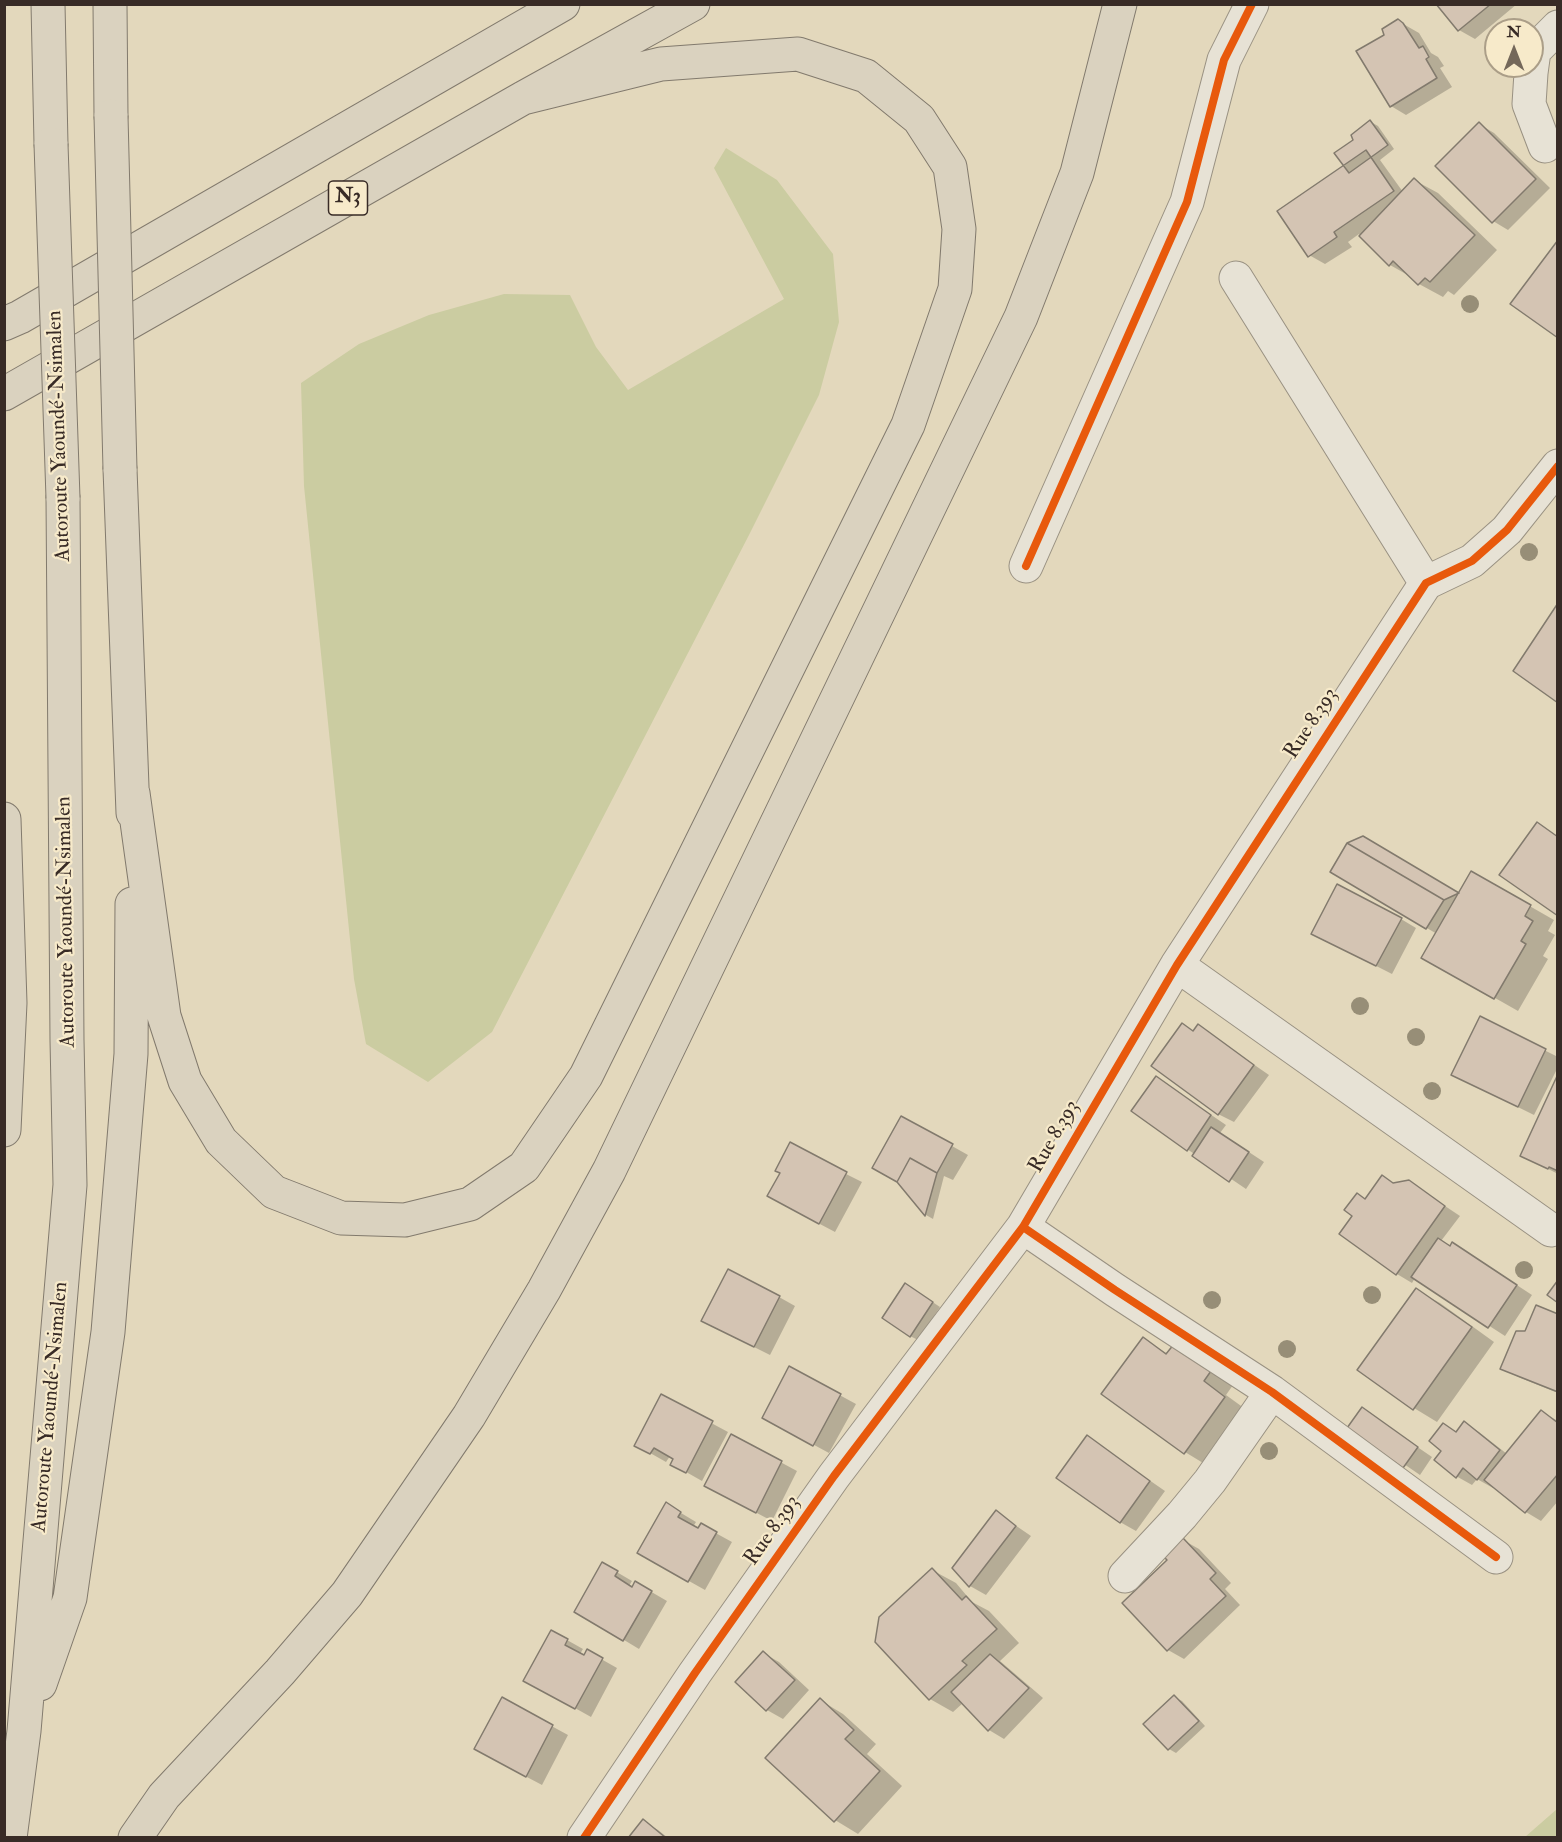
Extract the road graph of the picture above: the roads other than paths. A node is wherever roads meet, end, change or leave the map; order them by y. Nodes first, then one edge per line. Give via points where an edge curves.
1 (48, 4) edge
2 (110, 4) edge
3 (563, 4) edge
4 (693, 4) edge
5 (1119, 4) edge
6 (1252, 4) edge
7 (1557, 27) edge
8 (523, 98) junction
9 (1545, 146) dead end
10 (1236, 278) dead end
11 (4, 324) edge
12 (4, 394) edge
13 (1557, 466) edge
14 (1026, 566) dead end
15 (1426, 583) junction
16 (133, 793) junction
17 (4, 819) edge
18 (1177, 964) junction
19 (4, 1130) edge
20 (1023, 1227) junction
21 (1551, 1230) dead end
22 (1272, 1392) junction
23 (1496, 1557) dead end
24 (1125, 1576) dead end
25 (24, 1731) junction
26 (10, 1838) edge
27 (135, 1838) edge
28 (584, 1838) edge

1 - 25 highway, Autoroute Yaoundé-Nsimalen, bridge via 63,498 70,1185
2 - 16 highway, bridge via 120,469
3 - 11 highway
4 - 8 highway, N3
5 - 27 highway via 1077,173 1021,316 609,1171 469,1416 348,1594 164,1796
6 - 14 street via 1224,60 1187,202
7 - 9 street via 1534,51 1531,73 1529,104
8 - 12 highway, N3
8 - 16 highway via 661,64 798,54 866,76 919,119 950,168 959,229 955,289 908,425 586,1076 524,1167 471,1204 405,1220 341,1218 274,1192 221,1141 185,1081 164,1016
10 - 15 street
13 - 15 street via 1507,530 1472,561
15 - 18 street, Rue 8.393
16 - 25 highway via 131,1054 108,1332 70,1598
17 - 19 highway via 10,1004
18 - 20 street, Rue 8.393
18 - 21 street
20 - 22 street
20 - 28 street, Rue 8.393 via 834,1476
22 - 23 street
22 - 24 street via 1210,1481
25 - 26 highway, Autoroute Yaoundé-Nsimalen

